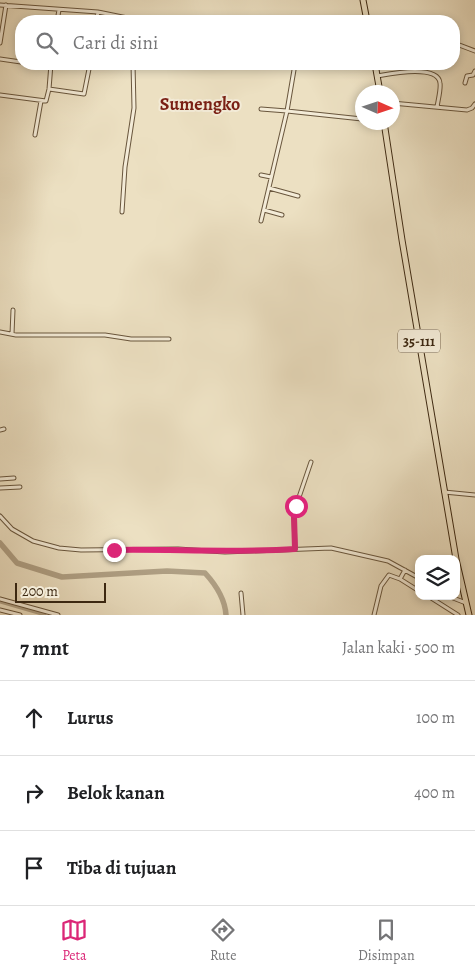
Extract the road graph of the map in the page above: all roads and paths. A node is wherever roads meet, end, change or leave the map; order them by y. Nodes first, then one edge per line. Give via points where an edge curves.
1 (363, 0) edge
2 (0, 5) edge
3 (6, 5) junction
4 (59, 10) junction
5 (98, 12) junction
6 (58, 15) edge
7 (97, 15) edge
8 (111, 15) edge
9 (366, 15) edge
10 (0, 43) edge
11 (460, 45) edge
12 (475, 51) edge
13 (0, 59) edge
14 (15, 61) edge
15 (51, 70) edge
16 (89, 70) edge
17 (133, 70) edge
18 (294, 70) edge
19 (376, 70) edge
20 (475, 71) edge
21 (377, 76) junction
22 (465, 83) dead end
23 (379, 85) edge
24 (49, 89) junction
25 (0, 96) edge
26 (41, 101) junction
27 (400, 104) edge
28 (475, 104) edge
29 (437, 107) junction
30 (261, 109) dead end
31 (287, 111) junction
32 (355, 119) edge
33 (385, 130) edge
34 (35, 135) dead end
35 (261, 175) dead end
36 (271, 177) junction
37 (269, 188) junction
38 (298, 196) dead end
39 (264, 210) junction
40 (122, 212) dead end
41 (282, 214) dead end
42 (261, 221) dead end
43 (13, 310) dead end
44 (0, 332) edge
45 (12, 334) junction
46 (169, 340) dead end
47 (310, 462) dead end
48 (14, 478) dead end
49 (0, 479) edge
50 (20, 487) dead end
51 (0, 488) edge
52 (449, 492) junction
53 (475, 495) edge
54 (0, 516) edge
55 (295, 549) junction
56 (456, 555) edge
57 (405, 570) junction
58 (415, 576) edge
59 (460, 577) edge
60 (400, 579) junction
61 (415, 588) edge
62 (241, 592) dead end
63 (0, 599) edge
64 (434, 600) edge
65 (458, 600) edge
66 (466, 603) junction
67 (0, 610) edge
68 (20, 615) edge
69 (58, 615) edge
70 (243, 615) edge
71 (374, 615) edge
72 (458, 615) edge
73 (469, 615) edge

1 - 9 main road
2 - 3 street
3 - 4 street
3 - 10 street
4 - 5 street
4 - 6 street
5 - 7 street
5 - 8 street
11 - 12 street
13 - 14 street
15 - 24 street
16 - 24 street via 84,94
17 - 40 street via 134,108
18 - 31 street
19 - 21 main road
20 - 22 street
21 - 23 main road
21 - 29 street via 408,71 436,76 441,84
24 - 26 street via 46,101
25 - 26 street
26 - 34 street
27 - 29 street
28 - 29 street via 467,110
30 - 31 street
31 - 32 street
31 - 36 street
33 - 52 main road, 35-111
35 - 36 street
36 - 37 street
37 - 38 street
37 - 39 street
39 - 41 street
39 - 42 street
43 - 45 street
44 - 45 street
45 - 46 street via 105,335
47 - 55 street via 294,516
48 - 49 street
50 - 51 street
52 - 53 street
52 - 56 main road, 35-111
54 - 55 street via 12,529 33,541 59,548 225,552
55 - 57 street via 343,549 384,560
57 - 58 street
57 - 60 street
59 - 66 main road, 35-111
60 - 61 street
60 - 71 street via 390,574 383,582
62 - 70 street
63 - 69 street
64 - 72 street
65 - 66 street
66 - 73 main road, 35-111
67 - 68 street

